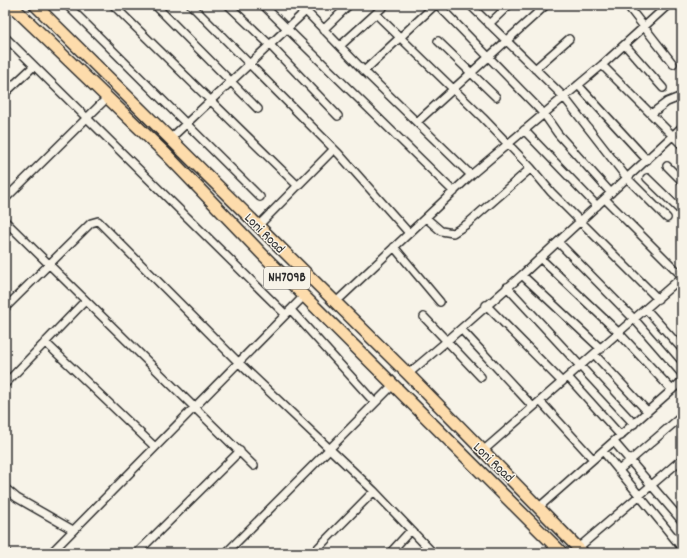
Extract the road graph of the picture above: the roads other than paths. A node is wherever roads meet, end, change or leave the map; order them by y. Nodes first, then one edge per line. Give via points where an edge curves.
1 (11, 5) edge
2 (35, 5) edge
3 (67, 5) edge
4 (113, 5) edge
5 (155, 5) edge
6 (192, 5) edge
7 (228, 5) edge
8 (263, 5) edge
9 (300, 5) edge
10 (312, 5) edge
11 (349, 5) edge
12 (385, 5) edge
13 (435, 5) edge
14 (438, 5) edge
15 (509, 5) edge
16 (546, 5) edge
17 (627, 5) edge
18 (668, 5) edge
19 (473, 6) edge
20 (305, 11) junction
21 (376, 14) junction
22 (489, 24) junction
23 (643, 27) junction
24 (287, 28) junction
25 (323, 30) junction
26 (5, 37) edge
27 (400, 38) junction
28 (569, 39) dead end
29 (506, 41) junction
30 (438, 42) dead end
31 (269, 44) junction
32 (625, 44) junction
33 (340, 46) junction
34 (489, 56) junction
35 (250, 62) junction
36 (673, 64) dead end
37 (602, 65) junction
38 (34, 66) junction
39 (535, 69) junction
40 (364, 71) junction
41 (471, 73) junction
42 (232, 80) junction
43 (578, 85) junction
44 (663, 88) dead end
45 (454, 89) junction
46 (5, 93) edge
47 (682, 96) edge
48 (496, 97) dead end
49 (564, 97) junction
50 (107, 98) junction
51 (210, 101) junction
52 (258, 109) dead end
53 (544, 114) junction
54 (651, 114) junction
55 (338, 116) dead end
56 (86, 118) junction
57 (417, 122) junction
58 (185, 124) junction
59 (682, 128) edge
60 (524, 130) junction
61 (673, 136) junction
62 (170, 139) junction
63 (507, 144) junction
64 (682, 145) edge
65 (334, 149) junction
66 (647, 160) junction
67 (667, 166) dead end
68 (530, 168) junction
69 (471, 175) junction
70 (627, 178) junction
71 (648, 178) dead end
72 (682, 181) edge
73 (298, 186) junction
74 (454, 192) junction
75 (612, 193) junction
76 (260, 197) dead end
77 (5, 199) edge
78 (605, 199) junction
79 (597, 206) junction
80 (682, 212) edge
81 (426, 218) junction
82 (667, 218) dead end
83 (5, 221) edge
84 (580, 222) junction
85 (258, 226) junction
86 (409, 233) junction
87 (558, 242) junction
88 (394, 247) junction
89 (540, 258) junction
90 (50, 264) junction
91 (522, 275) junction
92 (682, 277) edge
93 (507, 287) junction
94 (305, 295) junction
95 (658, 299) junction
96 (85, 301) junction
97 (336, 302) junction
98 (440, 302) dead end
99 (486, 305) junction
100 (5, 308) edge
101 (646, 309) junction
102 (288, 312) junction
103 (424, 317) dead end
104 (634, 320) junction
105 (460, 328) junction
106 (619, 333) junction
107 (447, 341) junction
108 (45, 342) junction
109 (682, 348) edge
110 (600, 349) junction
111 (594, 354) junction
112 (238, 362) junction
113 (581, 366) junction
114 (408, 374) junction
115 (682, 374) edge
116 (481, 377) dead end
117 (565, 380) junction
118 (682, 381) edge
119 (5, 384) edge
120 (393, 385) junction
121 (672, 390) junction
122 (540, 401) junction
123 (375, 403) junction
124 (534, 407) junction
125 (194, 408) junction
126 (647, 412) junction
127 (682, 416) edge
128 (634, 424) junction
129 (621, 436) junction
130 (614, 442) junction
131 (154, 447) junction
132 (330, 448) junction
133 (484, 450) junction
134 (603, 450) junction
135 (240, 451) junction
136 (593, 459) junction
137 (682, 459) edge
138 (630, 461) junction
139 (254, 466) dead end
140 (619, 470) junction
141 (652, 486) junction
142 (5, 488) edge
143 (374, 491) junction
144 (640, 496) junction
145 (538, 508) junction
146 (682, 521) edge
147 (73, 530) junction
148 (411, 530) junction
149 (682, 548) edge
150 (580, 550) edge
151 (51, 553) edge
152 (136, 553) edge
153 (226, 553) edge
154 (313, 553) edge
155 (390, 553) edge
156 (433, 553) edge
157 (562, 553) edge

1 - 50 highway, Loni Road / NH709B
2 - 62 highway, Loni Road / NH709B
3 - 58 street
4 - 51 street
5 - 42 street
6 - 35 street
7 - 31 street
8 - 24 street
9 - 20 street
10 - 20 street
11 - 25 street
12 - 21 street
13 - 27 street
14 - 34 street
15 - 22 street
16 - 29 street
17 - 23 street
18 - 23 street
19 - 22 street
20 - 24 street
20 - 25 street
21 - 27 street
21 - 33 street
22 - 29 street
23 - 32 street
23 - 36 street
24 - 31 street
24 - 74 street
25 - 33 street
26 - 38 street
27 - 40 street
27 - 45 street
28 - 39 street
29 - 34 street
29 - 39 street
30 - 41 street
31 - 35 street
31 - 55 street
32 - 37 street
32 - 44 street
33 - 40 street
34 - 41 street
34 - 53 street
35 - 42 street
35 - 65 street
37 - 43 street
37 - 54 street
38 - 46 street
38 - 56 street
39 - 49 street
40 - 57 street
41 - 45 street
41 - 48 street
42 - 51 street
42 - 52 street
43 - 49 street
43 - 66 street
45 - 57 street
45 - 63 street
47 - 54 street via 667,102
49 - 53 street
49 - 70 street
50 - 56 street
50 - 94 highway, Loni Road / NH709B
51 - 58 street
51 - 73 street
53 - 60 street
53 - 75 street via 558,134
54 - 61 street
56 - 77 street
56 - 102 street
57 - 69 street
58 - 62 street
58 - 76 street
59 - 61 street
60 - 63 street
60 - 79 street
61 - 64 street
61 - 66 street
62 - 85 highway, Loni Road / NH709B
63 - 68 street
63 - 69 street
65 - 73 street
65 - 86 street
66 - 70 street
67 - 72 street
68 - 81 street via 454,233 441,230
68 - 84 street
69 - 74 street
70 - 75 street
70 - 82 street
71 - 80 street
73 - 85 street
74 - 81 street
75 - 78 street
78 - 79 street
78 - 92 street
79 - 84 street
81 - 86 street
83 - 90 street
84 - 87 street
84 - 95 street
85 - 97 highway, Loni Road / NH709B
86 - 88 street
87 - 89 street
87 - 104 street
88 - 97 street
88 - 98 street
89 - 91 street
89 - 106 street
90 - 96 street
90 - 100 street
90 - 112 street via 90,223 98,221
91 - 93 street
91 - 110 street
92 - 95 street
93 - 99 street
93 - 113 street
94 - 102 street
94 - 120 highway, Loni Road / NH709B
95 - 101 street
96 - 108 street
96 - 125 street
97 - 114 highway, Loni Road / NH709B
99 - 105 street
99 - 117 street
101 - 104 street
101 - 109 street
102 - 112 street
102 - 123 street
103 - 107 street
104 - 106 street
104 - 115 street
105 - 107 street
105 - 124 street
106 - 110 street
106 - 121 street
107 - 114 street
107 - 116 street
108 - 119 street
108 - 131 street
110 - 111 street
111 - 113 street
111 - 126 street
112 - 125 street
112 - 132 street
113 - 117 street
113 - 128 street
114 - 133 highway, Loni Road / NH709B
117 - 122 street
117 - 129 street
118 - 121 street
120 - 123 street
120 - 157 highway, Loni Road / NH709B
121 - 126 street
122 - 124 street
122 - 136 street
123 - 132 street
124 - 133 street
125 - 131 street
125 - 135 street
126 - 128 street
127 - 138 street
128 - 129 street
129 - 130 street
130 - 134 street
130 - 138 street
131 - 147 street
132 - 143 street
132 - 153 street
133 - 145 highway, Loni Road / NH709B
134 - 136 street
134 - 140 street
135 - 139 street
135 - 152 street
136 - 145 street
137 - 141 street
138 - 140 street
138 - 141 street
140 - 144 street
141 - 144 street
141 - 146 street
142 - 147 street via 17,498
143 - 148 street
143 - 154 street
144 - 149 street
144 - 150 street
145 - 150 highway, Loni Road / NH709B
147 - 151 street
148 - 155 street
148 - 156 street

